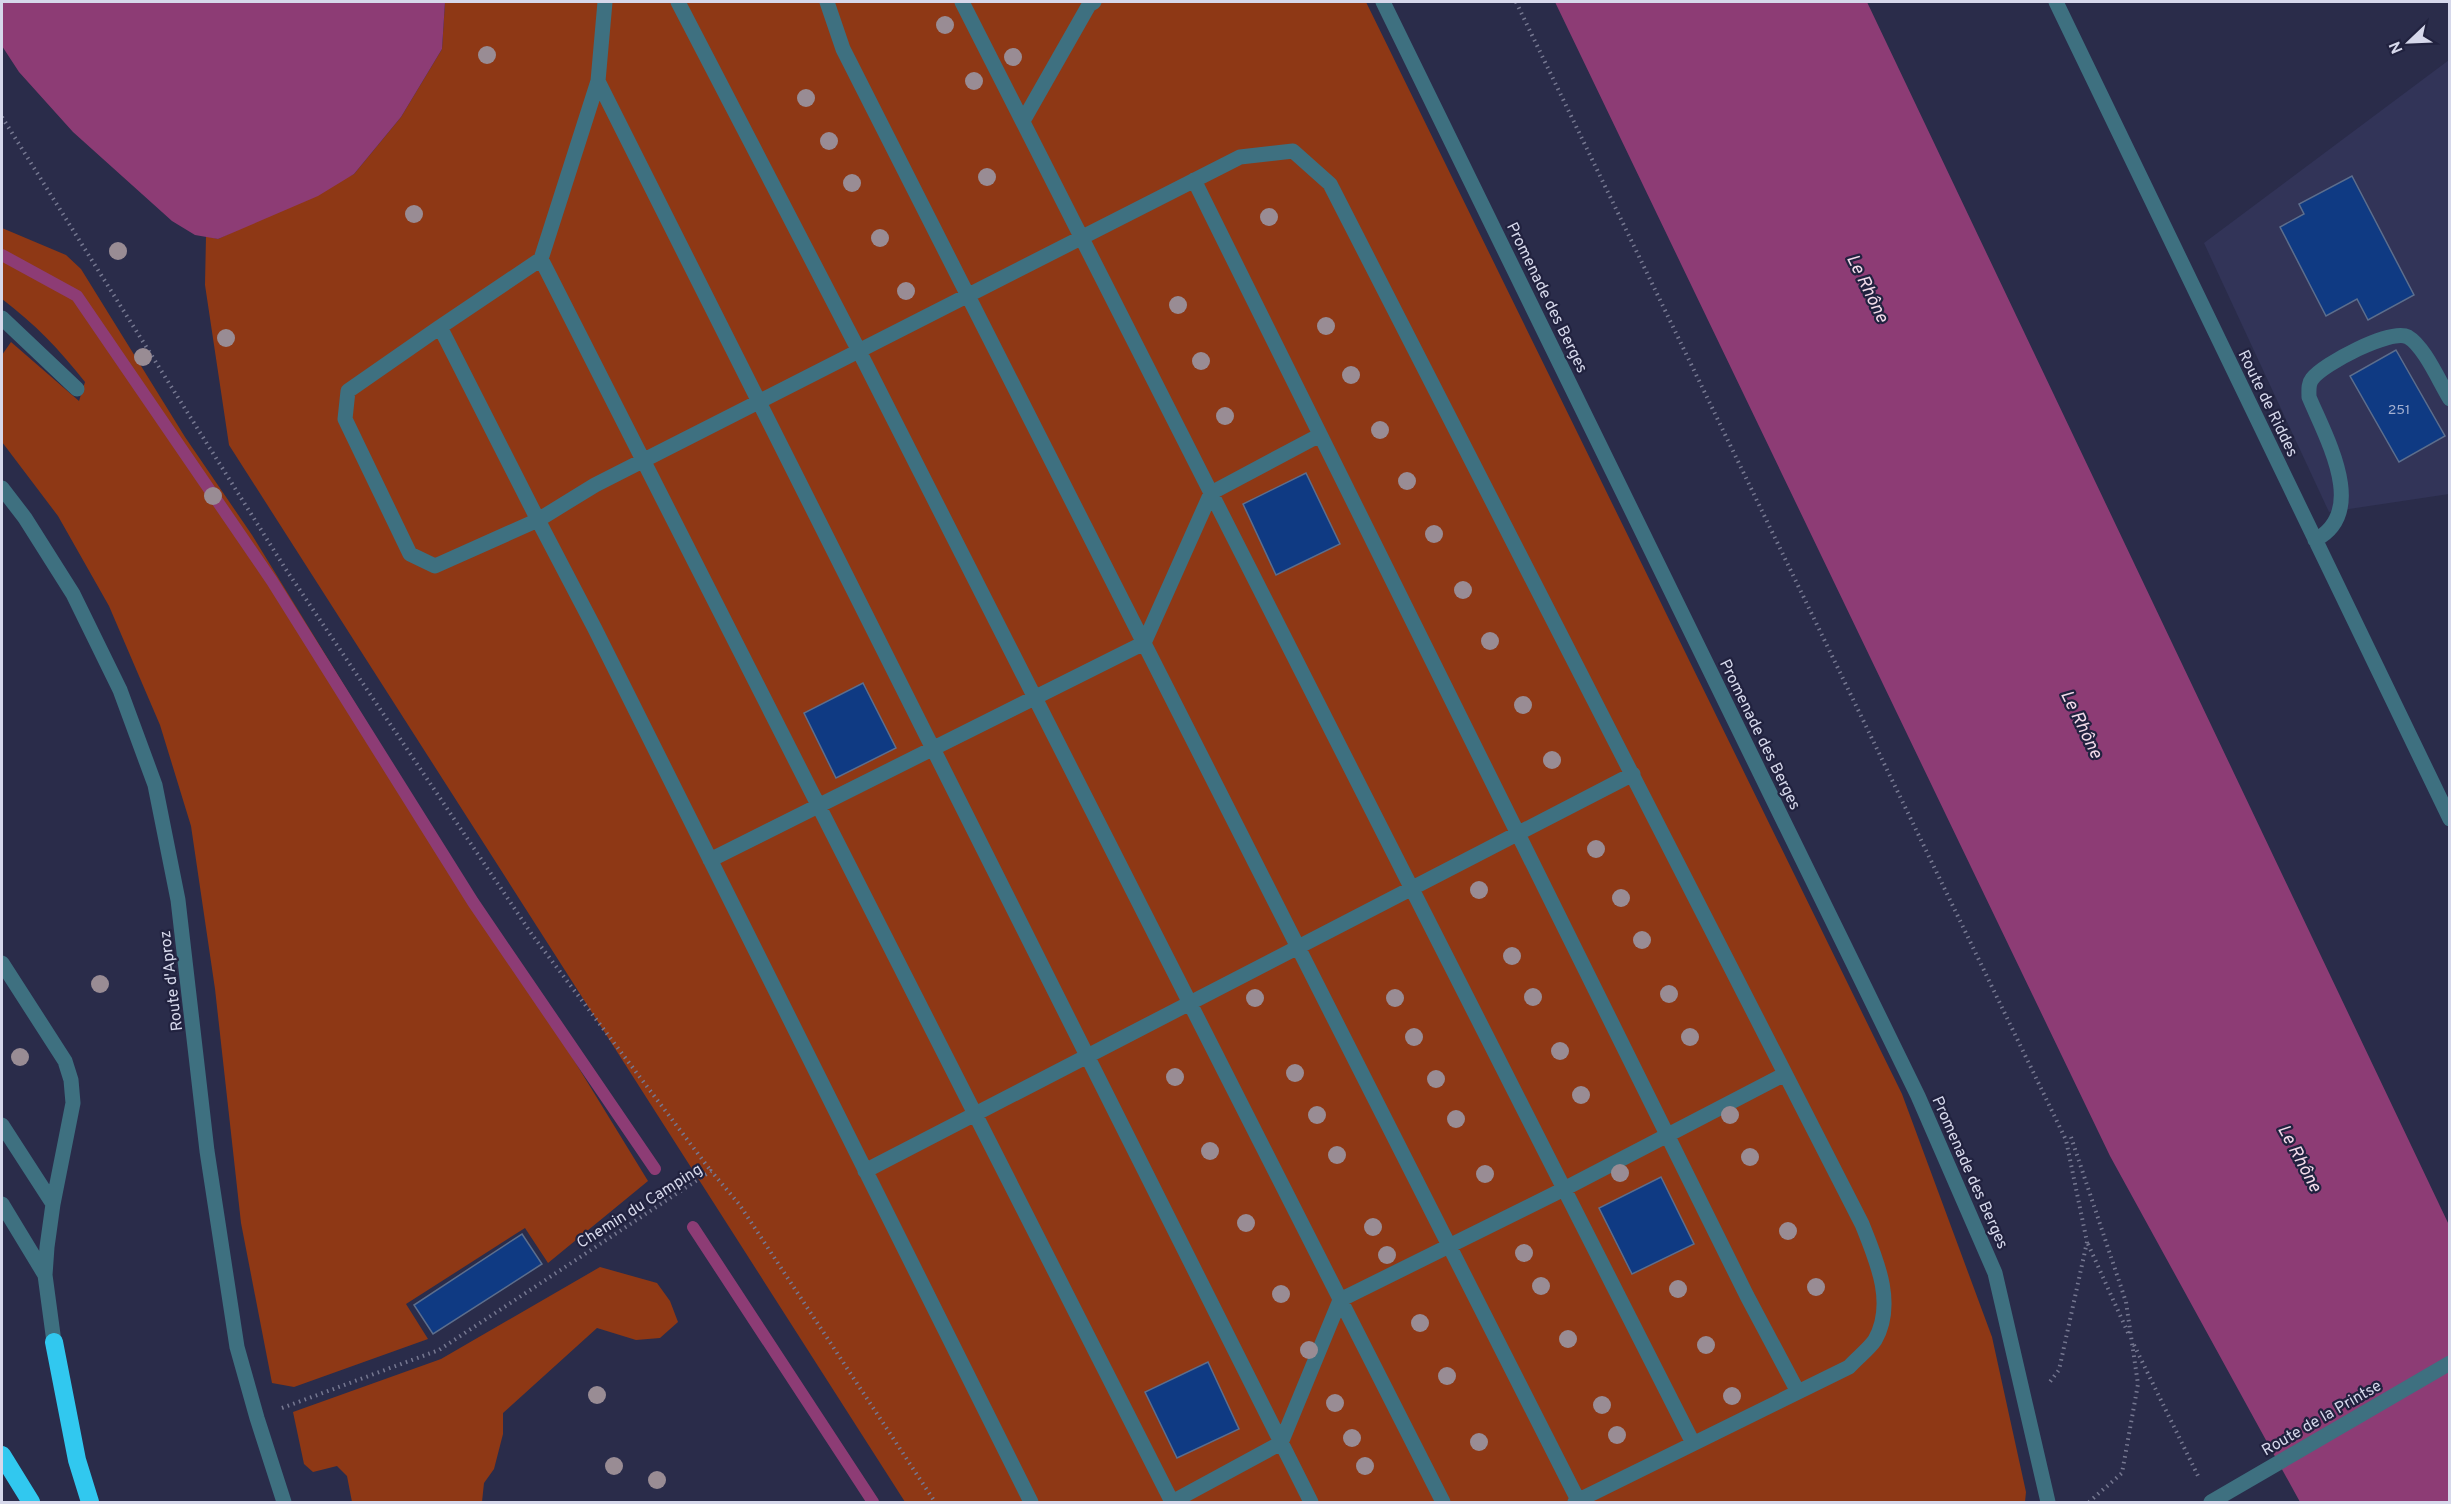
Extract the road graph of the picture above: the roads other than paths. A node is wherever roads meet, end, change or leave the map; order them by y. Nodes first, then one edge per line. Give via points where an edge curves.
1 (605, 2) edge
2 (678, 2) edge
3 (827, 2) edge
4 (962, 2) edge
5 (1383, 2) edge
6 (2056, 2) edge
7 (1090, 3) edge
8 (598, 81) junction
9 (1023, 121) junction
10 (1194, 180) junction
11 (1081, 237) junction
12 (541, 259) junction
13 (968, 296) junction
14 (2, 318) edge
15 (440, 327) junction
16 (859, 351) junction
17 (77, 389) dead end
18 (2450, 399) edge
19 (759, 402) junction
20 (1320, 435) junction
21 (643, 461) junction
22 (2, 488) edge
23 (1211, 493) junction
24 (538, 520) junction
25 (2315, 540) junction
26 (1144, 643) junction
27 (1035, 698) junction
28 (933, 749) junction
29 (1633, 774) junction
30 (819, 806) junction
31 (2450, 819) edge
32 (1518, 833) junction
33 (710, 860) junction
34 (1412, 888) junction
35 (1298, 947) junction
36 (2, 963) edge
37 (1190, 1003) junction
38 (1087, 1056) junction
39 (1785, 1074) junction
40 (975, 1114) junction
41 (2, 1125) edge
42 (1667, 1134) junction
43 (865, 1171) junction
44 (1564, 1189) junction
45 (2, 1204) edge
46 (53, 1204) junction
47 (1449, 1247) junction
48 (45, 1275) junction
49 (1340, 1300) junction
50 (54, 1342) joint
51 (2450, 1363) edge
52 (1798, 1392) junction
53 (1281, 1443) junction
54 (1693, 1443) junction
55 (2, 1455) edge
56 (1577, 1501) edge
57 (31, 1503) edge
58 (90, 1503) edge
59 (284, 1503) edge
60 (1031, 1503) edge
61 (1172, 1503) edge
62 (1311, 1503) edge
63 (1443, 1503) edge
64 (2048, 1503) edge
65 (2211, 1503) edge

1 - 8 street
2 - 16 street
3 - 13 street via 843,49
4 - 9 street
5 - 64 street, Promenade des Berges via 1917,1096 1995,1273
6 - 25 street, Route de Riddes
7 - 9 street
8 - 12 street
8 - 19 street
9 - 11 street
10 - 11 street
10 - 20 street
10 - 29 street via 1240,157 1293,151 1330,184
11 - 13 street
11 - 23 street
12 - 15 street
12 - 21 street
13 - 16 street
13 - 26 street
14 - 17 street
15 - 24 street
15 - 24 street via 348,391 345,419 410,554 435,566
16 - 19 street
16 - 27 street
18 - 25 street via 2421,350 2403,336 2392,335 2373,342 2324,368 2311,380 2309,397 2334,458 2342,503 2337,521
19 - 21 street
19 - 28 street
20 - 23 street
20 - 32 street
21 - 24 street
21 - 30 street
22 - 59 street, Route d'Aproz via 26,518 73,594 120,690 155,785 178,900 207,1151 237,1347
23 - 26 street
23 - 34 street
24 - 33 street
25 - 31 street, Route de Riddes
26 - 27 street
26 - 35 street
27 - 28 street
27 - 37 street
28 - 30 street
28 - 38 street
29 - 32 street
29 - 39 street
30 - 33 street
30 - 40 street
32 - 34 street
32 - 42 street
33 - 43 street
34 - 35 street
34 - 44 street
35 - 37 street
35 - 47 street
36 - 46 street via 65,1061 71,1080 73,1103
37 - 38 street
37 - 49 street
38 - 40 street
38 - 53 street
39 - 42 street
39 - 52 street via 1879,1264 1885,1309 1875,1340 1849,1367
40 - 43 street
40 - 61 street
41 - 46 street
42 - 44 street
42 - 52 street
43 - 60 street
44 - 47 street
44 - 54 street
45 - 48 street
46 - 48 street
47 - 49 street
47 - 56 street
48 - 50 street
49 - 53 street
49 - 63 street
50 - 58 highway via 76,1460
51 - 65 street, Route de la Printse, bridge
52 - 54 street
53 - 61 street
53 - 62 street
54 - 56 street
55 - 57 highway

